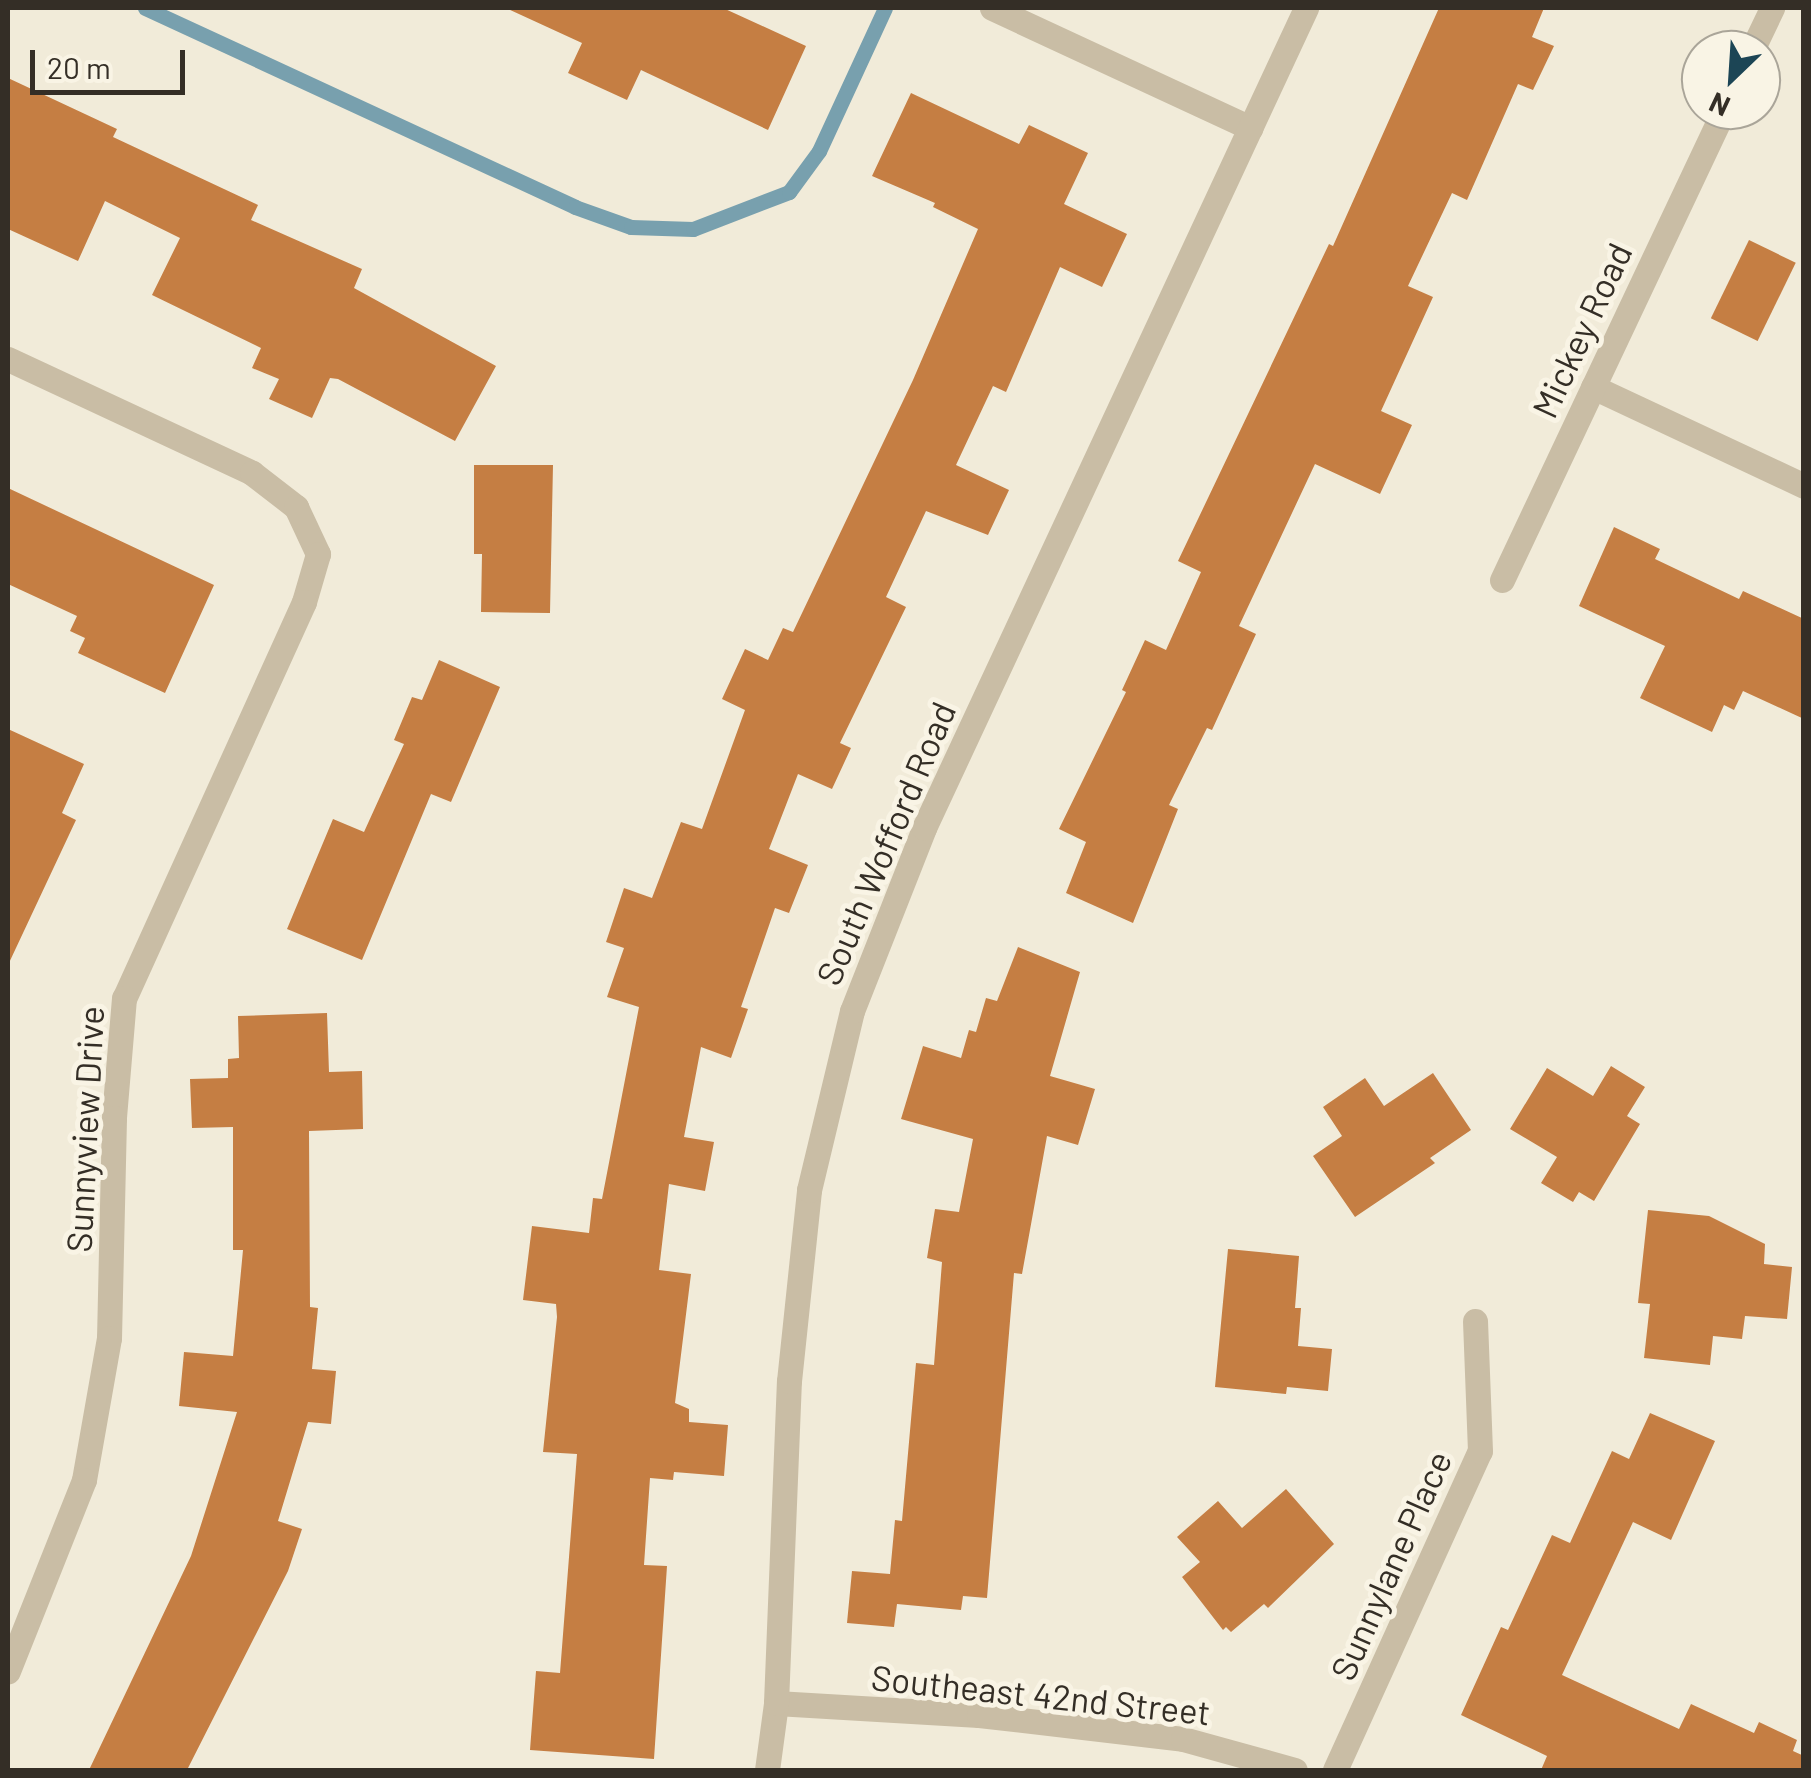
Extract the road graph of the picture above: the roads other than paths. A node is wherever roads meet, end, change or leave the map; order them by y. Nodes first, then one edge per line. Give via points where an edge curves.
1 (992, 8) edge
2 (1306, 8) edge
3 (1250, 128) junction
4 (1715, 130) edge
5 (8, 359) edge
6 (1593, 387) junction
7 (1804, 486) edge
8 (1502, 580) dead end
9 (1475, 1322) dead end
10 (8, 1671) edge
11 (776, 1703) junction
12 (767, 1770) edge
13 (1295, 1770) edge
14 (1335, 1770) edge

1 - 3 street
2 - 3 street, South Wofford Road
3 - 11 street, South Wofford Road via 924,828 852,1011 808,1190 790,1382
4 - 6 street, Mickey Road
5 - 10 street, Sunnyview Drive via 252,473 296,508 318,554 304,602 124,998 106,1356 84,1480
6 - 7 street
6 - 8 street, Mickey Road
9 - 14 street, Sunnylane Place via 1480,1451
11 - 12 street, South Wofford Road
11 - 13 street, Southeast 42nd Street via 979,1715 1183,1738

